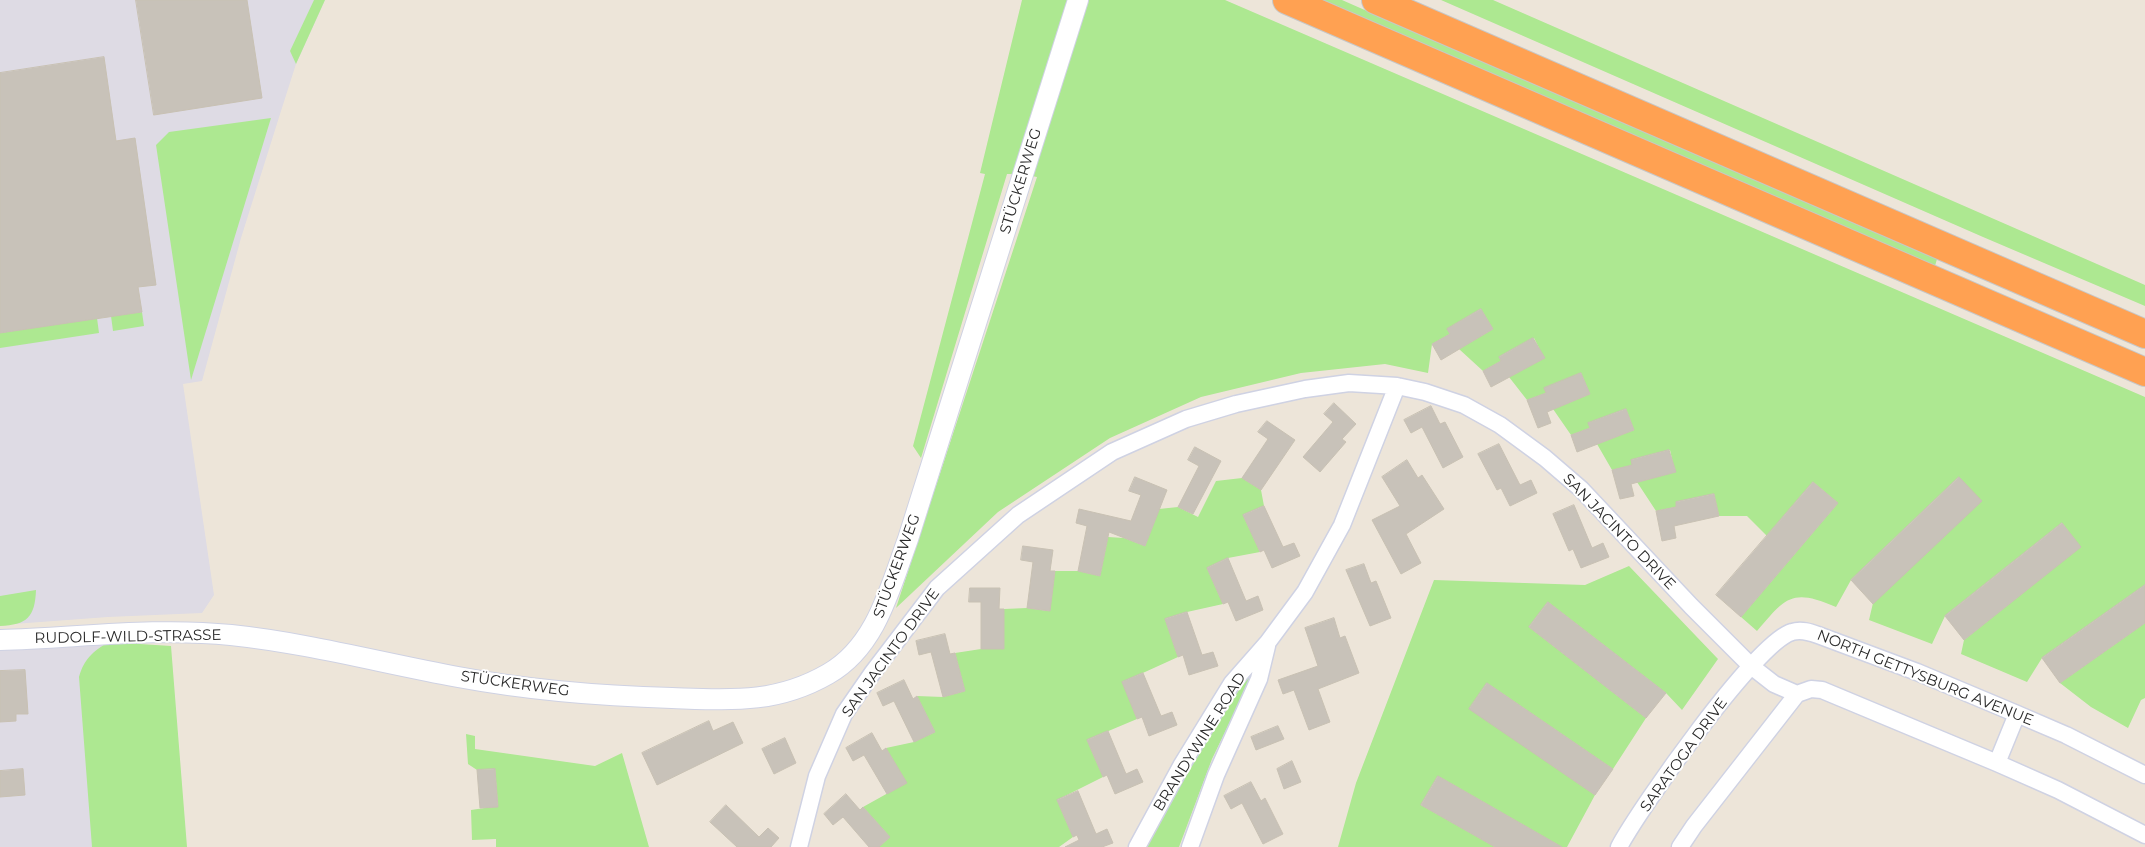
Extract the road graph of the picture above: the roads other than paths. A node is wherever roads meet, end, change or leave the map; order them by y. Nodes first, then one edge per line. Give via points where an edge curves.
1 (1078, 0) edge
2 (1287, 0) edge
3 (1376, 0) edge
4 (2145, 334) edge
5 (2145, 372) edge
6 (1397, 386) junction
7 (0, 640) edge
8 (1268, 642) junction
9 (314, 649) joint
10 (1751, 666) junction
11 (1797, 694) junction
12 (2017, 714) junction
13 (1997, 763) junction
14 (2145, 776) edge
15 (2145, 834) edge
16 (799, 847) edge
17 (1137, 847) edge
18 (1190, 847) edge
19 (1619, 847) edge
20 (1680, 847) edge

1 - 9 street, STÜCKERWEG via 908,539 877,623 854,654 830,674 797,689 743,700 622,697 540,689
2 - 5 highway
3 - 4 highway
6 - 8 street, BRANDYWINE ROAD via 1342,525 1305,592
6 - 10 street, SAN JACINTO DRIVE via 1464,405 1500,425 1545,458 1581,489
6 - 16 street, SAN JACINTO DRIVE via 1349,383 1305,389 1186,419 1112,452 1018,515 936,588 844,714 817,776
7 - 9 street, RUDOLF-WILD-STRASSE via 190,633 231,635
8 - 17 street, BRANDYWINE ROAD via 1232,683 1181,766
8 - 18 street, BRANDYWINE ROAD via 1259,679 1216,775
10 - 11 street via 1774,684
10 - 12 street, NORTH GETTYSBURG AVENUE via 1781,638 1792,632 1805,631 1917,672
10 - 19 street, SARATOGA DRIVE via 1676,761
11 - 13 street via 1811,689 1822,690
11 - 20 street
12 - 13 street
12 - 14 street, NORTH GETTYSBURG AVENUE
13 - 15 street

